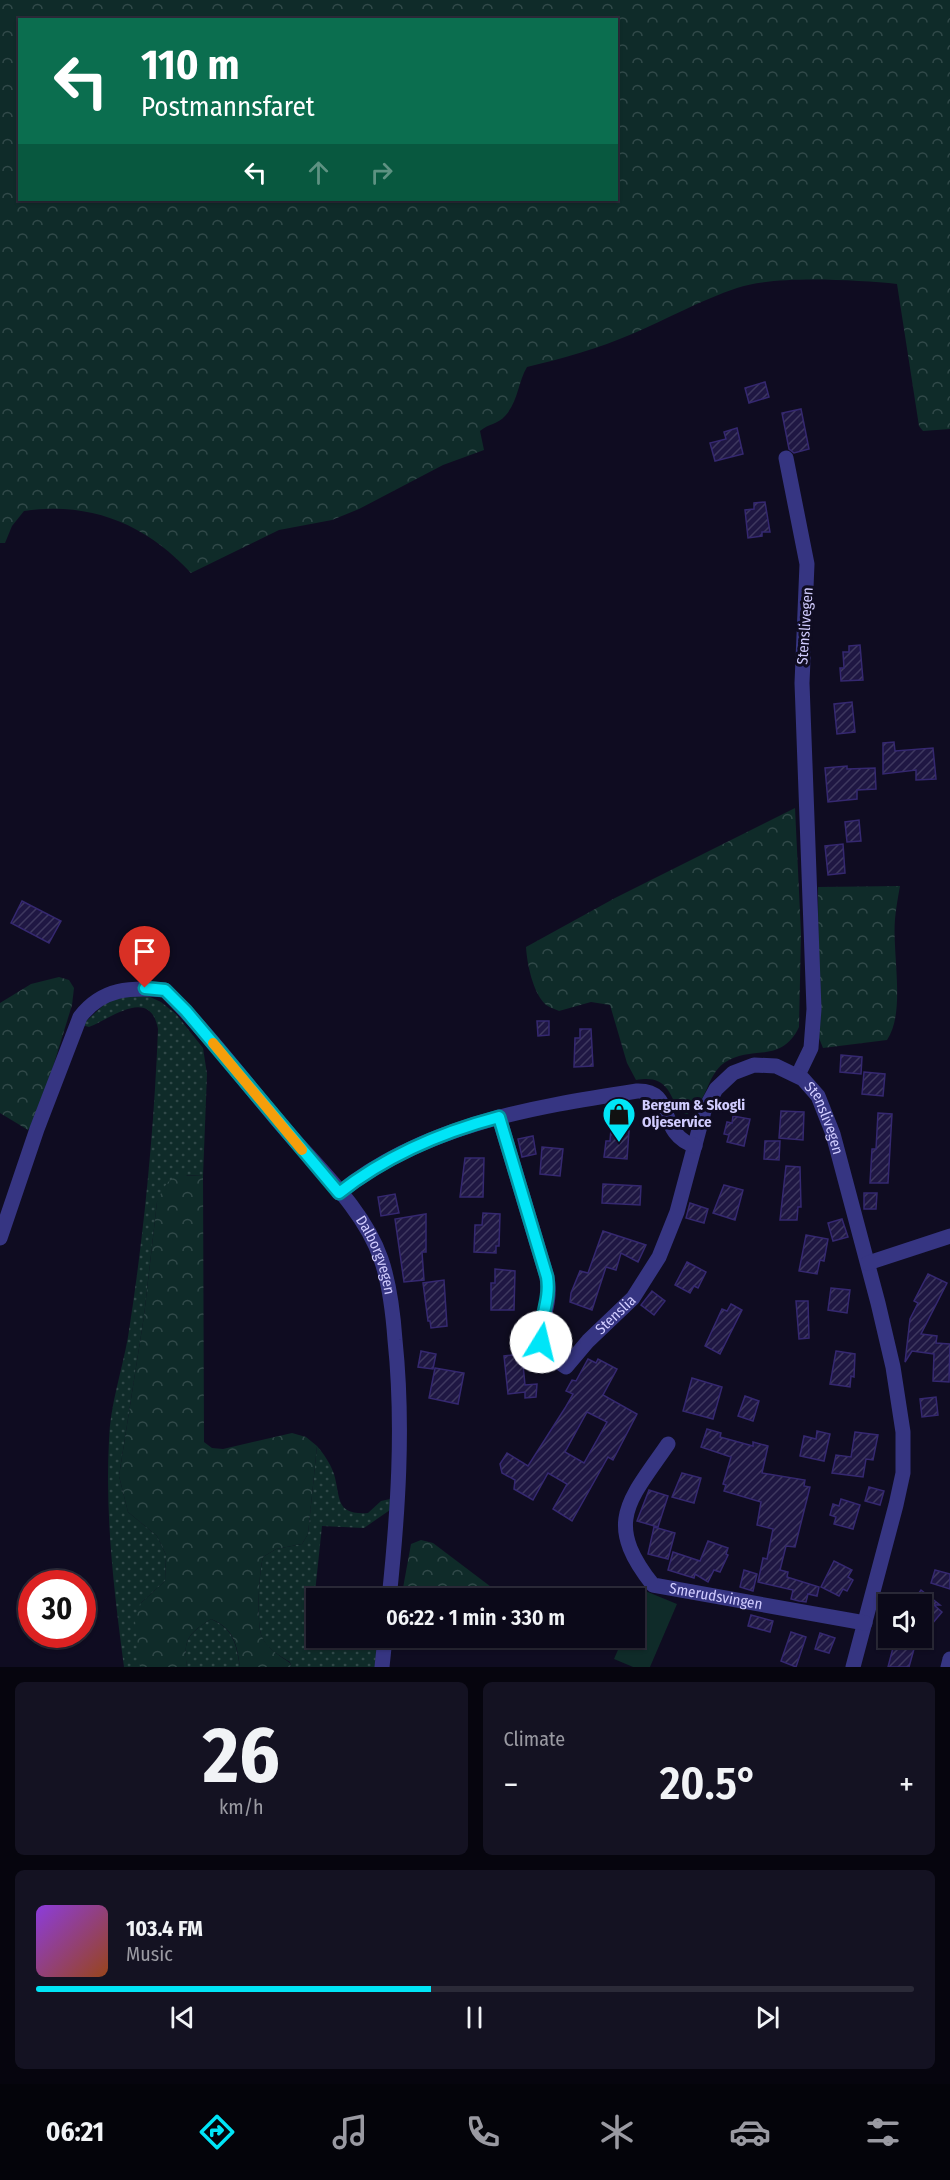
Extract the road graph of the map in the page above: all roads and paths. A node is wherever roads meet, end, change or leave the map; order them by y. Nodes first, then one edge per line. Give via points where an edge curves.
1 (786, 458) dead end
2 (798, 1075) junction
3 (499, 1117) junction
4 (694, 1146) junction
5 (339, 1193) junction
6 (950, 1236) edge
7 (0, 1238) edge
8 (868, 1263) junction
9 (668, 1444) dead end
10 (390, 1588) edge
11 (865, 1623) junction
12 (384, 1648) edge
13 (950, 1659) edge
14 (382, 1667) edge
15 (853, 1667) edge
16 (948, 1667) edge

1 - 2 street, Stenslivegen via 808,580 802,683 814,1009 811,1048
2 - 4 street, Stenslia via 761,1065 727,1077 706,1104
2 - 8 street, Stenslivegen via 813,1089 825,1112
3 - 4 street via 629,1092 648,1092 661,1102 675,1136
3 - 4 street, Stenslia via 547,1277 549,1300 541,1342 566,1367 621,1311 654,1265 677,1212
3 - 5 street via 414,1147
5 - 7 street, Dalborgvegen via 165,990 122,989 92,1004 80,1017
5 - 10 street, Dalborgvegen via 375,1244 392,1305 399,1431
6 - 8 street
8 - 11 street, Stenslivegen via 895,1378 904,1444 903,1473
9 - 11 street, Smerudsvingen via 634,1494 624,1523 631,1555 653,1585
11 - 15 street, Stenslivegen
12 - 14 street
13 - 16 street

